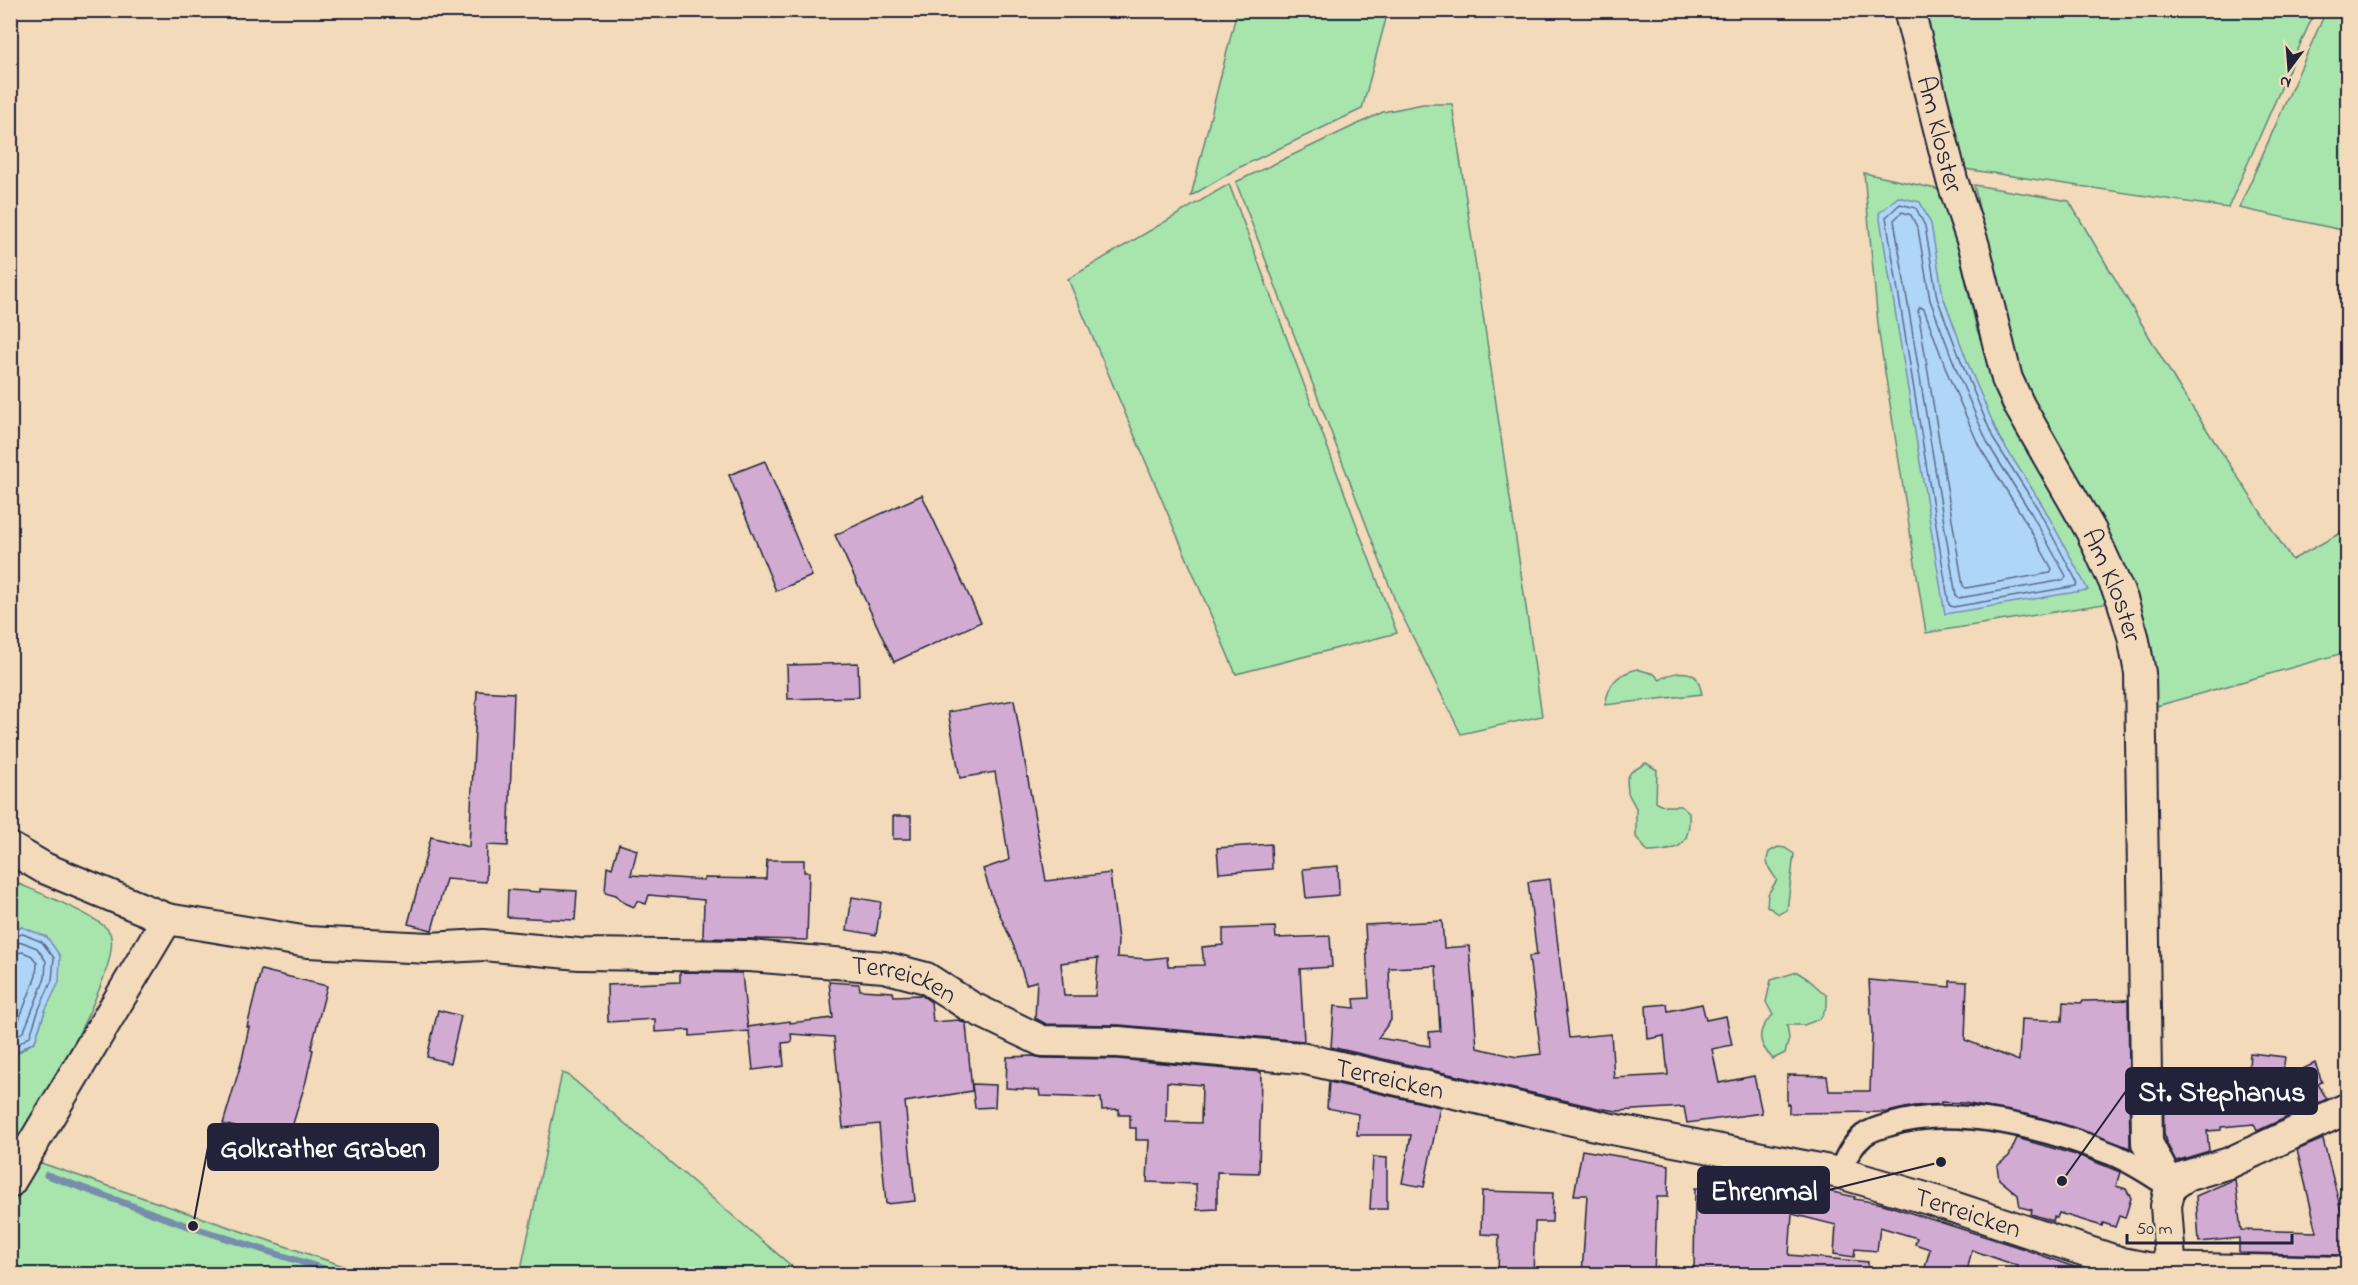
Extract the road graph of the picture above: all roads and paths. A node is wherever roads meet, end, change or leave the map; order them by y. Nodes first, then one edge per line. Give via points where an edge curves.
1 (1909, 10) edge
2 (10, 848) edge
3 (167, 919) junction
4 (2348, 1108) edge
5 (1840, 1173) junction
6 (10, 1182) edge
7 (2170, 1187) junction
8 (2171, 1272) edge
9 (2348, 1272) edge

1 - 7 main road, Am Kloster via 2007,380 2091,531 2122,599 2133,636 2140,673 2147,1143
2 - 3 main road via 44,868
3 - 5 main road, Terreicken via 308,942 429,948 483,945 579,954 749,956 884,968 926,978 971,1007 1042,1041 1118,1042 1301,1058 1612,1129
3 - 6 main road
4 - 7 main road via 2229,1163 2186,1176
5 - 7 street via 1845,1157 1866,1133 1900,1121 1951,1117 1990,1120 2041,1131 2137,1166
5 - 8 main road, Terreicken via 2122,1263
7 - 8 main road via 2166,1206
8 - 9 main road, Terreicken

